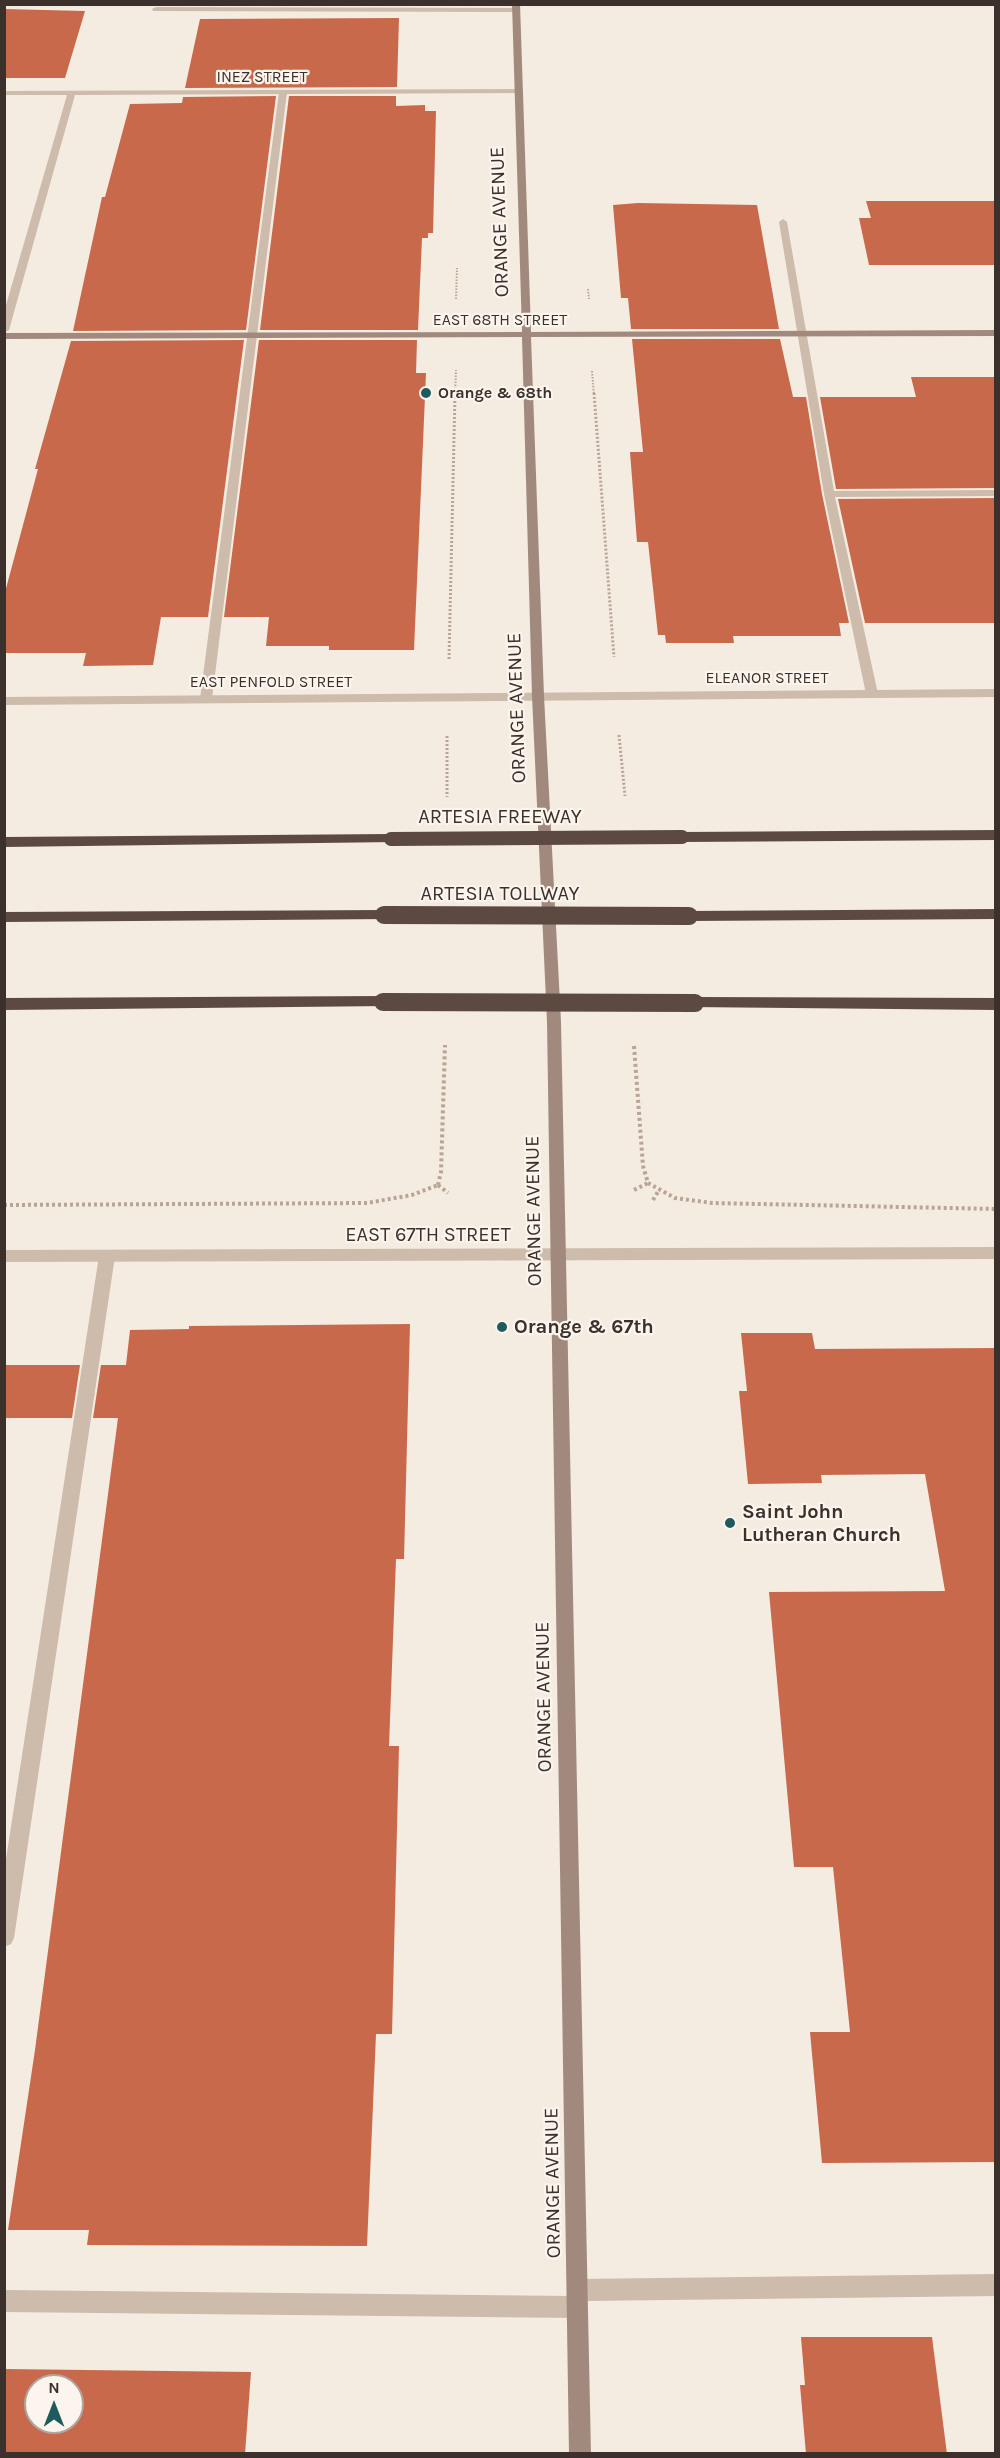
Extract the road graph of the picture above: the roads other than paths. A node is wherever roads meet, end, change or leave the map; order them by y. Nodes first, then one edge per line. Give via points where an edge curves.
1 (517, 7) edge
2 (156, 9) dead end
3 (519, 91) junction
4 (283, 92) junction
5 (4, 93) edge
6 (72, 93) junction
7 (783, 222) dead end
8 (4, 330) edge
9 (996, 333) edge
10 (802, 334) junction
11 (254, 335) junction
12 (526, 335) junction
13 (4, 336) edge
14 (996, 493) edge
15 (829, 494) junction
16 (996, 693) edge
17 (872, 694) junction
18 (538, 696) junction
19 (206, 699) junction
20 (4, 701) edge
21 (996, 836) edge
22 (4, 842) edge
23 (996, 914) edge
24 (4, 917) edge
25 (4, 1004) edge
26 (996, 1004) edge
27 (996, 1253) edge
28 (4, 1256) edge
29 (107, 1256) junction
30 (557, 1256) junction
31 (4, 1938) edge
32 (996, 2285) edge
33 (578, 2299) junction
34 (4, 2301) edge
35 (580, 2454) edge

1 - 2 street
1 - 3 street, ORANGE AVENUE
3 - 4 street, INEZ STREET
3 - 12 street, ORANGE AVENUE
4 - 6 street, INEZ STREET
4 - 11 street
5 - 6 street, INEZ STREET
6 - 8 street
7 - 10 street
9 - 10 street, EAST 68TH STREET
10 - 12 street, EAST 68TH STREET
10 - 15 street
11 - 12 street, EAST 68TH STREET
11 - 13 street, EAST 68TH STREET
11 - 19 street
12 - 18 street, ORANGE AVENUE
14 - 15 street
15 - 17 street
16 - 17 street, ELEANOR STREET
17 - 18 street, ELEANOR STREET
18 - 19 street, EAST PENFOLD STREET
18 - 30 street, ORANGE AVENUE via 554,1022
19 - 20 street, EAST PENFOLD STREET
21 - 22 highway, ARTESIA FREEWAY, bridge
23 - 24 highway, ARTESIA TOLLWAY, bridge
25 - 26 highway, bridge
27 - 30 street, EAST 67TH STREET
28 - 29 street, EAST 67TH STREET
29 - 30 street, EAST 67TH STREET
29 - 31 street
30 - 33 street, ORANGE AVENUE
32 - 33 street
33 - 34 street
33 - 35 street, ORANGE AVENUE

